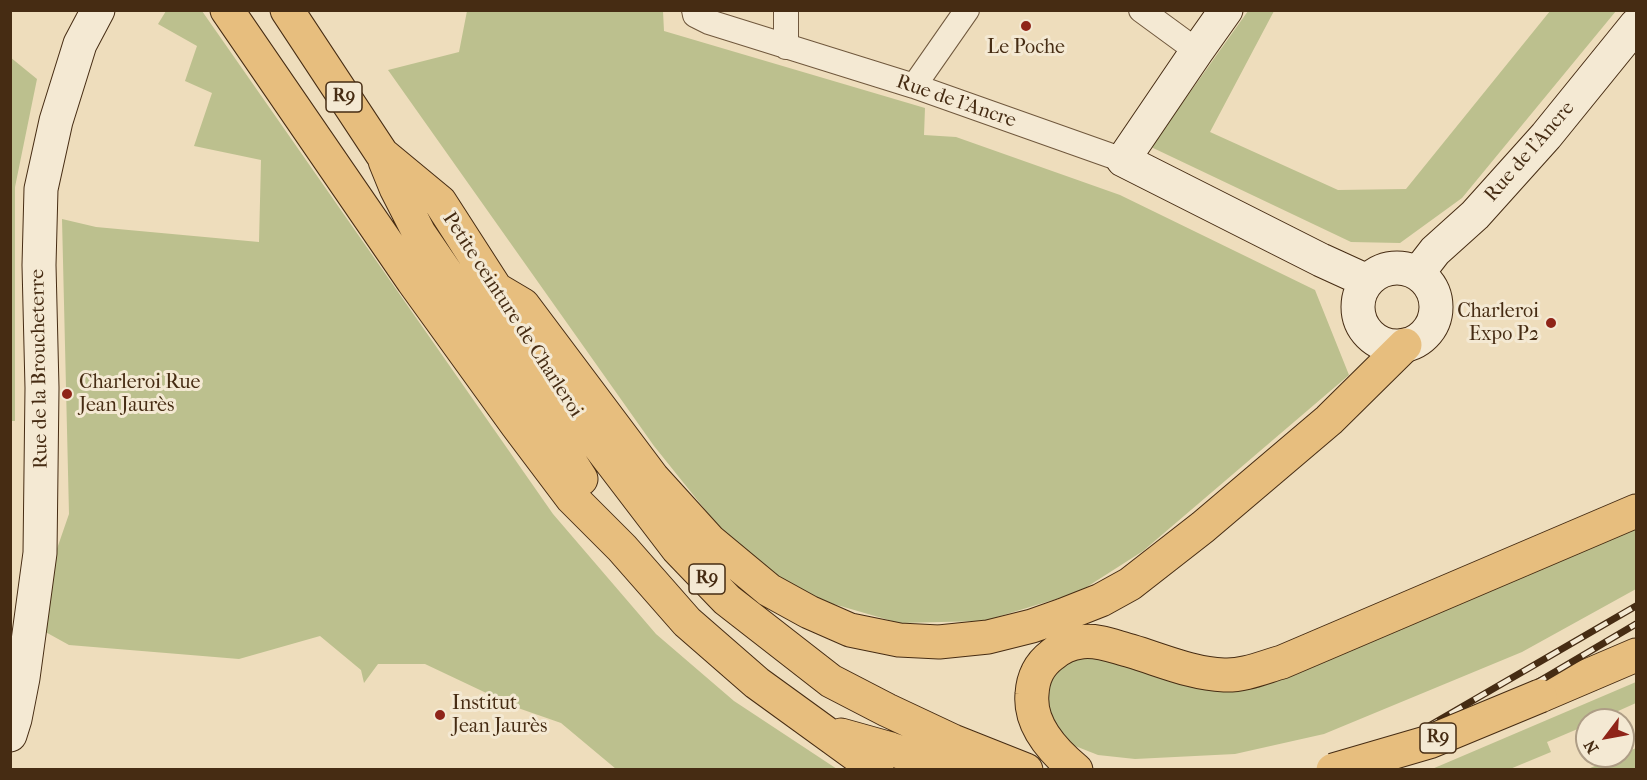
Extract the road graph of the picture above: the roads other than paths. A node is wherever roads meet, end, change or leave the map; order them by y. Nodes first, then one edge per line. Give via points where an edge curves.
1 (98, 10) edge
2 (227, 10) edge
3 (287, 10) edge
4 (694, 10) edge
5 (786, 10) edge
6 (967, 10) edge
7 (1141, 10) edge
8 (1226, 10) edge
9 (1636, 25) edge
10 (786, 47) junction
11 (1197, 51) junction
12 (914, 86) junction
13 (382, 154) junction
14 (1124, 160) junction
15 (1418, 273) junction
16 (1367, 281) junction
17 (496, 288) junction
18 (1405, 345) junction
19 (1636, 511) edge
20 (622, 548) junction
21 (1636, 655) edge
22 (822, 730) junction
23 (10, 735) edge
24 (1019, 767) edge
25 (877, 770) edge
26 (1076, 770) edge
27 (1333, 770) edge

1 - 23 street, Rue de la Broucheterre via 80,44 56,121 41,189 40,553 23,678
2 - 20 highway via 517,425 572,498
3 - 13 highway, Petite ceinture de Charleroi / R9
4 - 10 street, Rue de l'Ancre via 695,15 709,22
5 - 10 street
6 - 12 street
7 - 11 street
8 - 11 street
9 - 15 street, Rue de l'Ancre via 1546,136
10 - 12 street, Rue de l'Ancre
11 - 14 street
12 - 14 street, Rue de l'Ancre
13 - 17 highway, Petite ceinture de Charleroi / R9 via 440,202
13 - 20 highway via 419,233 553,434
14 - 16 street, Rue de l'Ancre
15 - 16 street via 1397,267 1377,273
15 - 18 street via 1434,294 1434,320 1418,340
16 - 18 street via 1358,300 1362,324 1379,342
17 - 18 highway via 523,305 652,477 710,541 769,590 809,612 850,630 899,640 939,642 988,637 1063,615 1130,584 1329,420
17 - 24 highway, Petite ceinture de Charleroi / R9 via 551,383 677,548 728,600 831,681 953,741
19 - 26 highway via 1282,662 1246,673 1206,673 1105,643 1083,641 1070,645 1044,661 1033,678 1032,710 1038,728
20 - 22 highway via 687,622 757,683
21 - 27 highway, R9, bridge via 1429,742
22 - 24 highway via 940,766
22 - 25 highway

